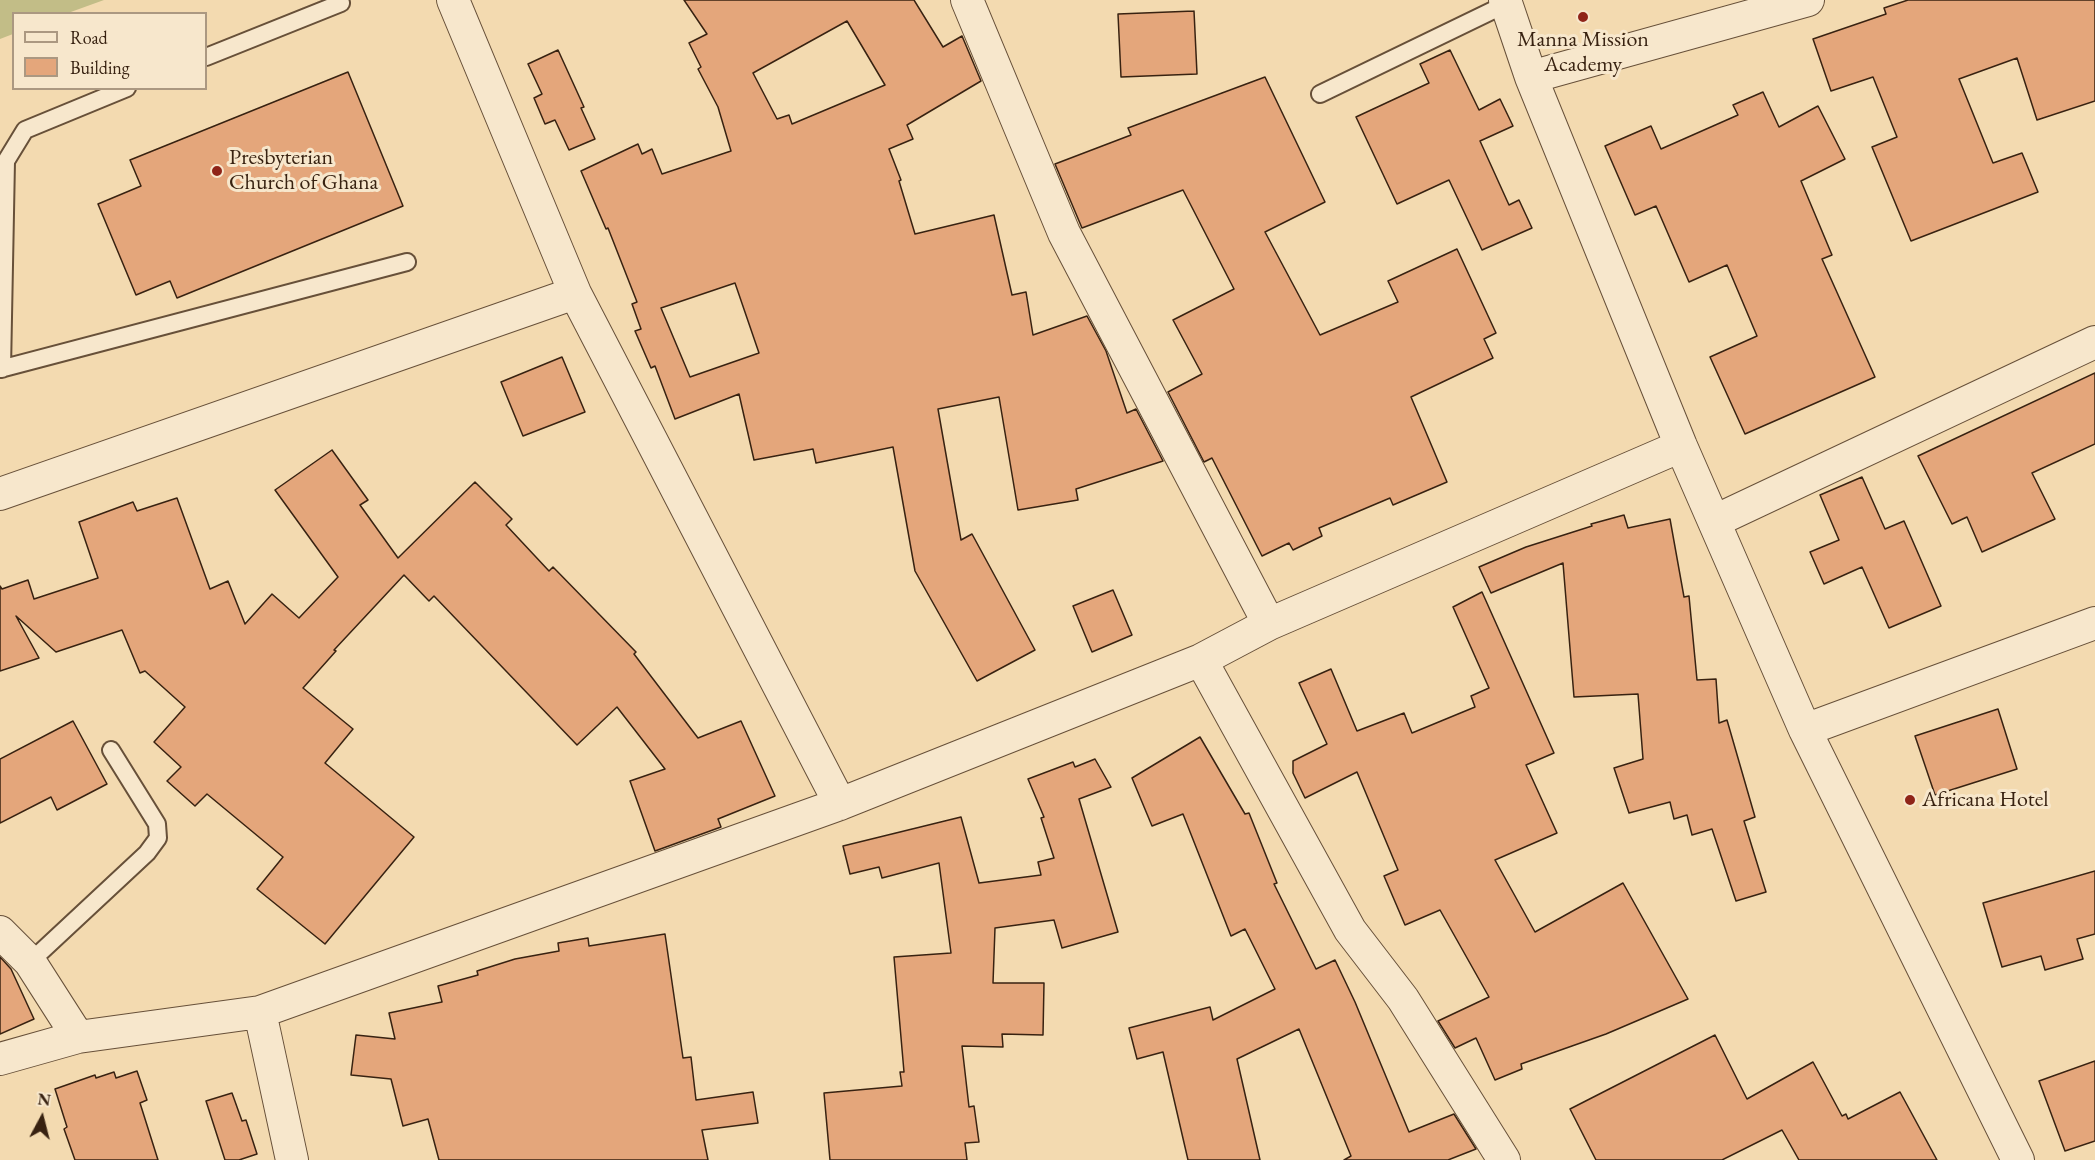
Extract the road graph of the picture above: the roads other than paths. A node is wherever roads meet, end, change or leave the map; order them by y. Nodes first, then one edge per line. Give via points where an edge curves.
1 (453, 0) edge
2 (968, 0) edge
3 (1808, 0) edge
4 (1505, 2) edge
5 (341, 3) dead end
6 (207, 57) edge
7 (1531, 77) junction
8 (122, 90) edge
9 (1320, 94) dead end
10 (407, 262) dead end
11 (575, 293) junction
12 (2095, 342) edge
13 (1, 369) edge
14 (1681, 446) junction
15 (0, 494) edge
16 (1714, 521) junction
17 (2095, 623) edge
18 (1269, 624) junction
19 (1201, 660) junction
20 (1804, 730) junction
21 (111, 750) dead end
22 (840, 804) junction
23 (0, 932) edge
24 (30, 962) junction
25 (260, 1012) junction
26 (78, 1037) junction
27 (0, 1059) edge
28 (292, 1160) edge
29 (1504, 1160) edge
30 (2018, 1160) edge

1 - 11 street
2 - 18 street via 1064,233
3 - 7 street
4 - 7 street
4 - 9 lane
5 - 6 lane
7 - 14 street
8 - 13 lane via 25,130 6,161
10 - 13 lane
11 - 15 street
11 - 22 street
12 - 16 street
14 - 16 street
14 - 18 street
16 - 20 street
17 - 20 street
18 - 19 street
19 - 22 street
19 - 29 street via 1350,930 1403,999
20 - 30 street
21 - 24 lane via 157,824 158,838 147,853
22 - 25 street
23 - 24 street
24 - 26 street
25 - 26 street
25 - 28 street
26 - 27 street

